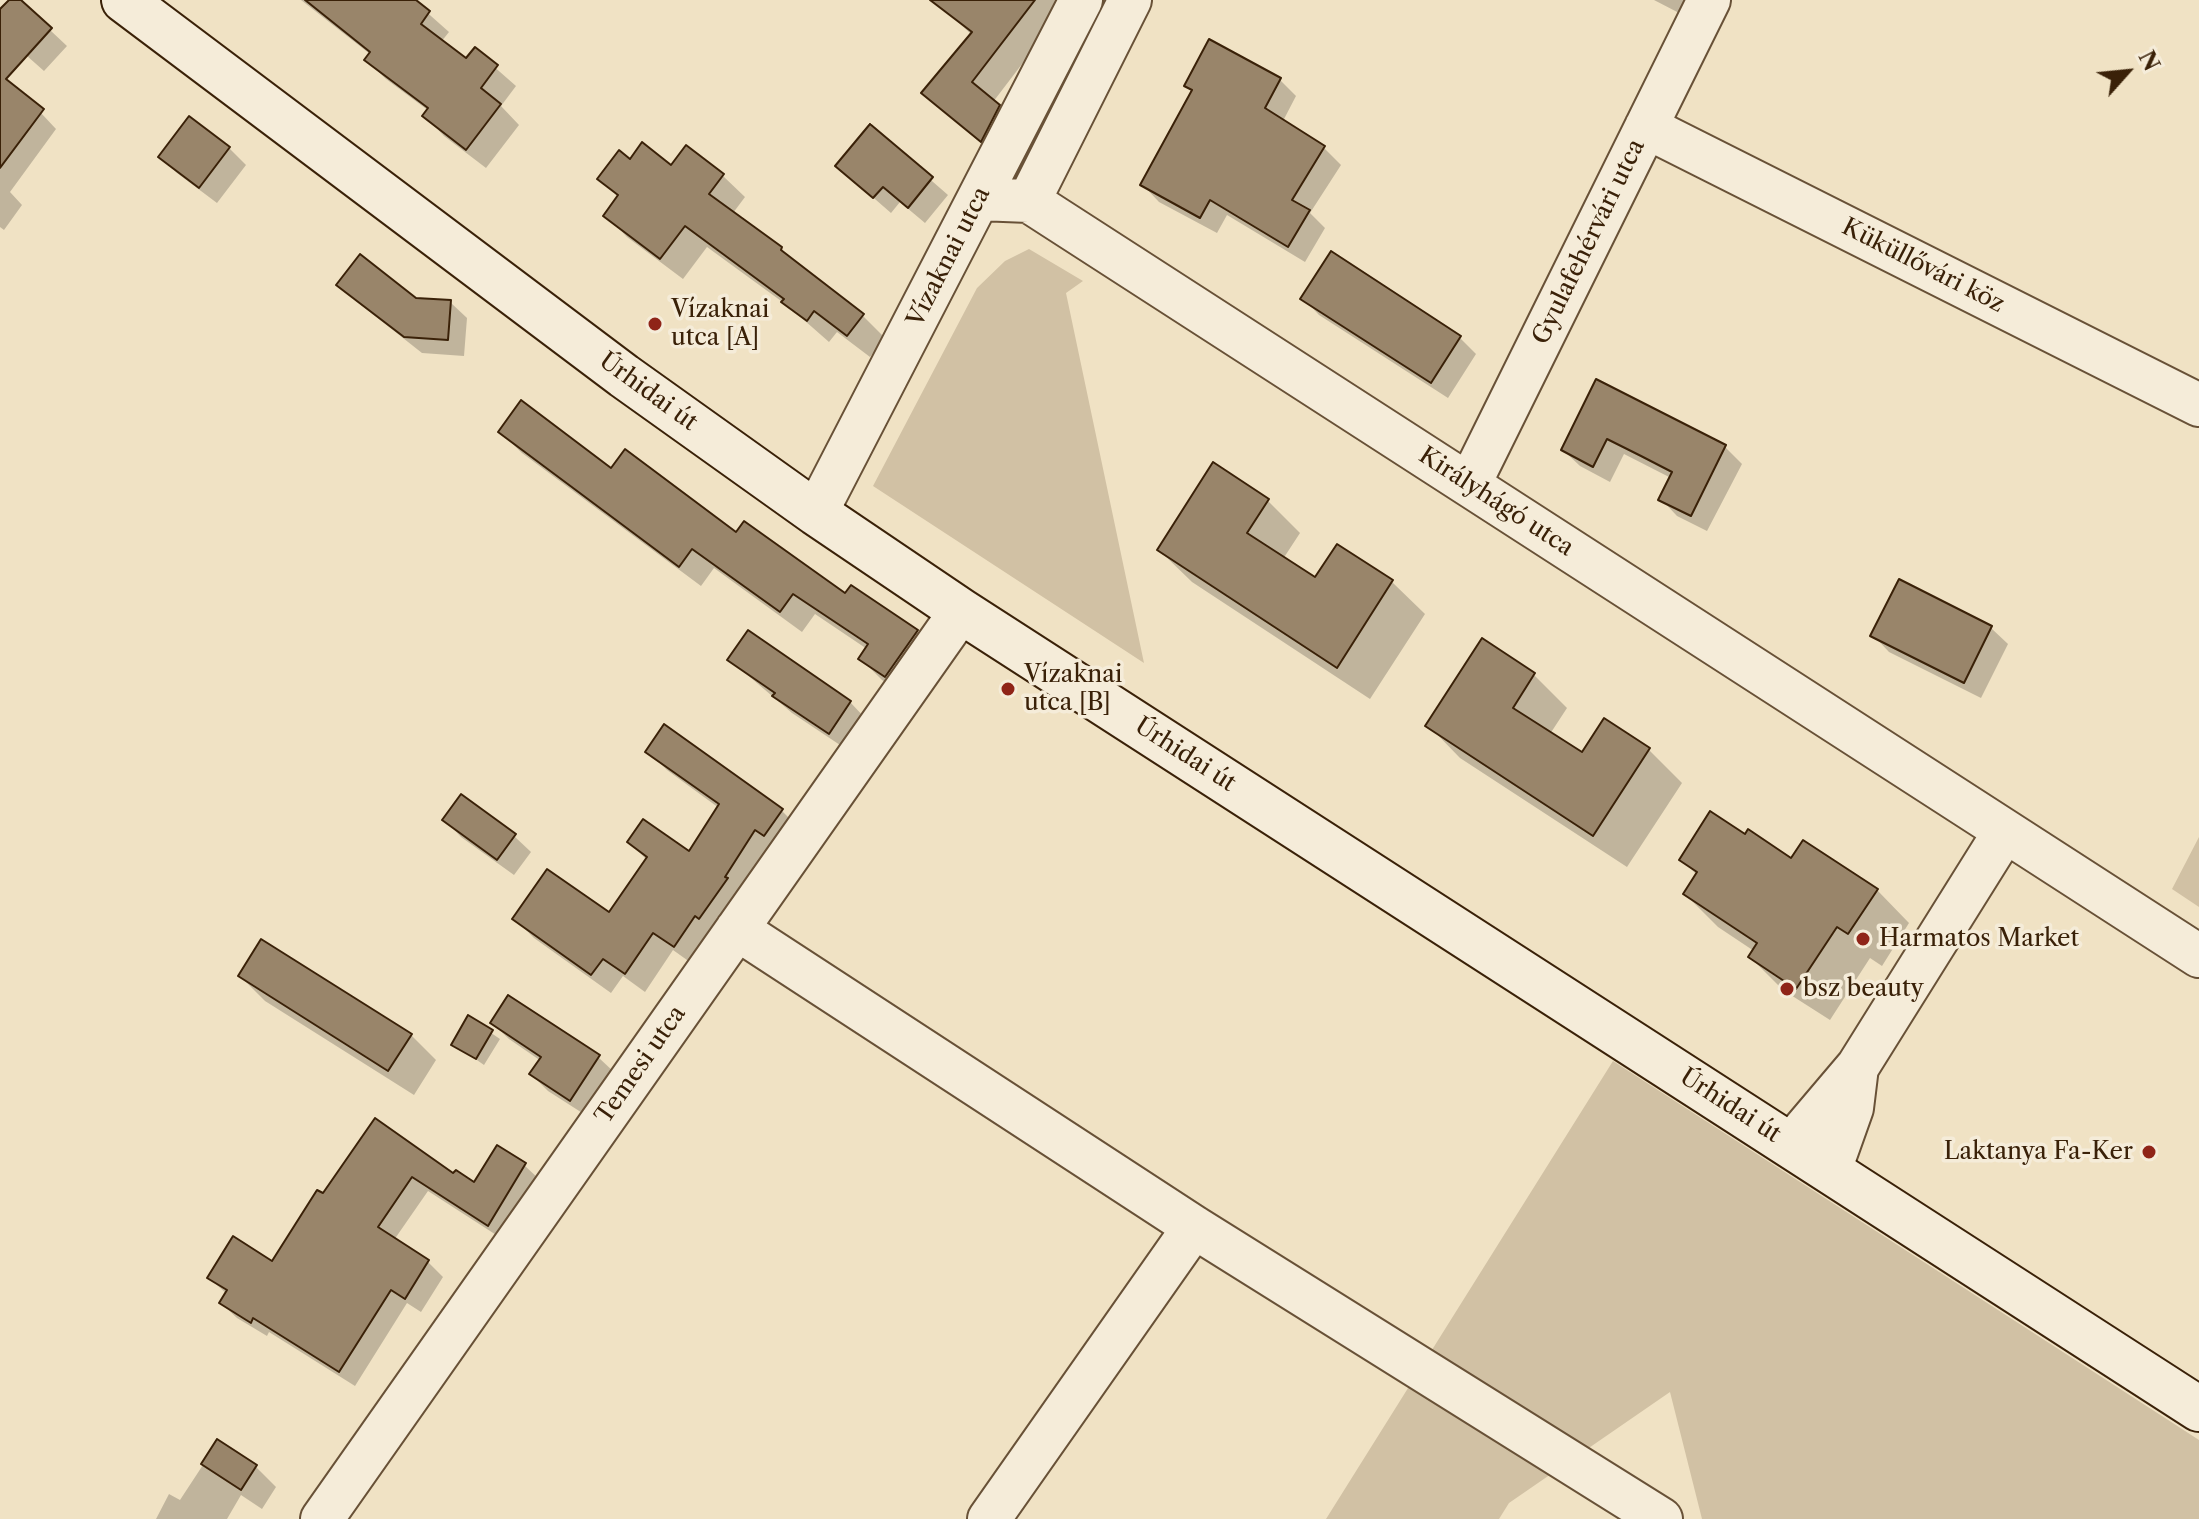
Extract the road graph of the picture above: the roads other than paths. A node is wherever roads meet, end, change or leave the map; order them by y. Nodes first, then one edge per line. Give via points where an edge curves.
1 (124, 0) edge
2 (1081, 0) edge
3 (1130, 0) edge
4 (1709, 0) edge
5 (1646, 127) junction
6 (979, 199) junction
7 (1029, 201) junction
8 (2199, 405) edge
9 (1469, 485) junction
10 (816, 513) junction
11 (961, 611) junction
12 (2005, 831) junction
13 (737, 929) junction
14 (2199, 956) edge
15 (1858, 1066) junction
16 (1791, 1145) junction
17 (1830, 1170) junction
18 (1194, 1227) junction
19 (2199, 1409) edge
20 (322, 1519) edge
21 (989, 1519) edge
22 (1661, 1519) edge

1 - 10 main road, Úrhidai út via 624,376
2 - 6 street, Vízaknai utca
3 - 7 street
4 - 5 street, Gyulafehérvári utca
5 - 8 street, Küküllővári köz
5 - 9 street, Gyulafehérvári utca
6 - 7 street
6 - 10 street, Vízaknai utca
7 - 9 street, Királyhágó utca
9 - 12 street, Királyhágó utca
10 - 11 main road, Úrhidai út
11 - 13 street, Temesi utca
11 - 16 main road, Úrhidai út
12 - 14 street, Királyhágó utca
12 - 15 street
13 - 18 street
13 - 20 street, Temesi utca
15 - 16 street
15 - 17 street via 1852,1108
16 - 17 main road, Úrhidai út
17 - 19 main road, Úrhidai út
18 - 21 street
18 - 22 street

